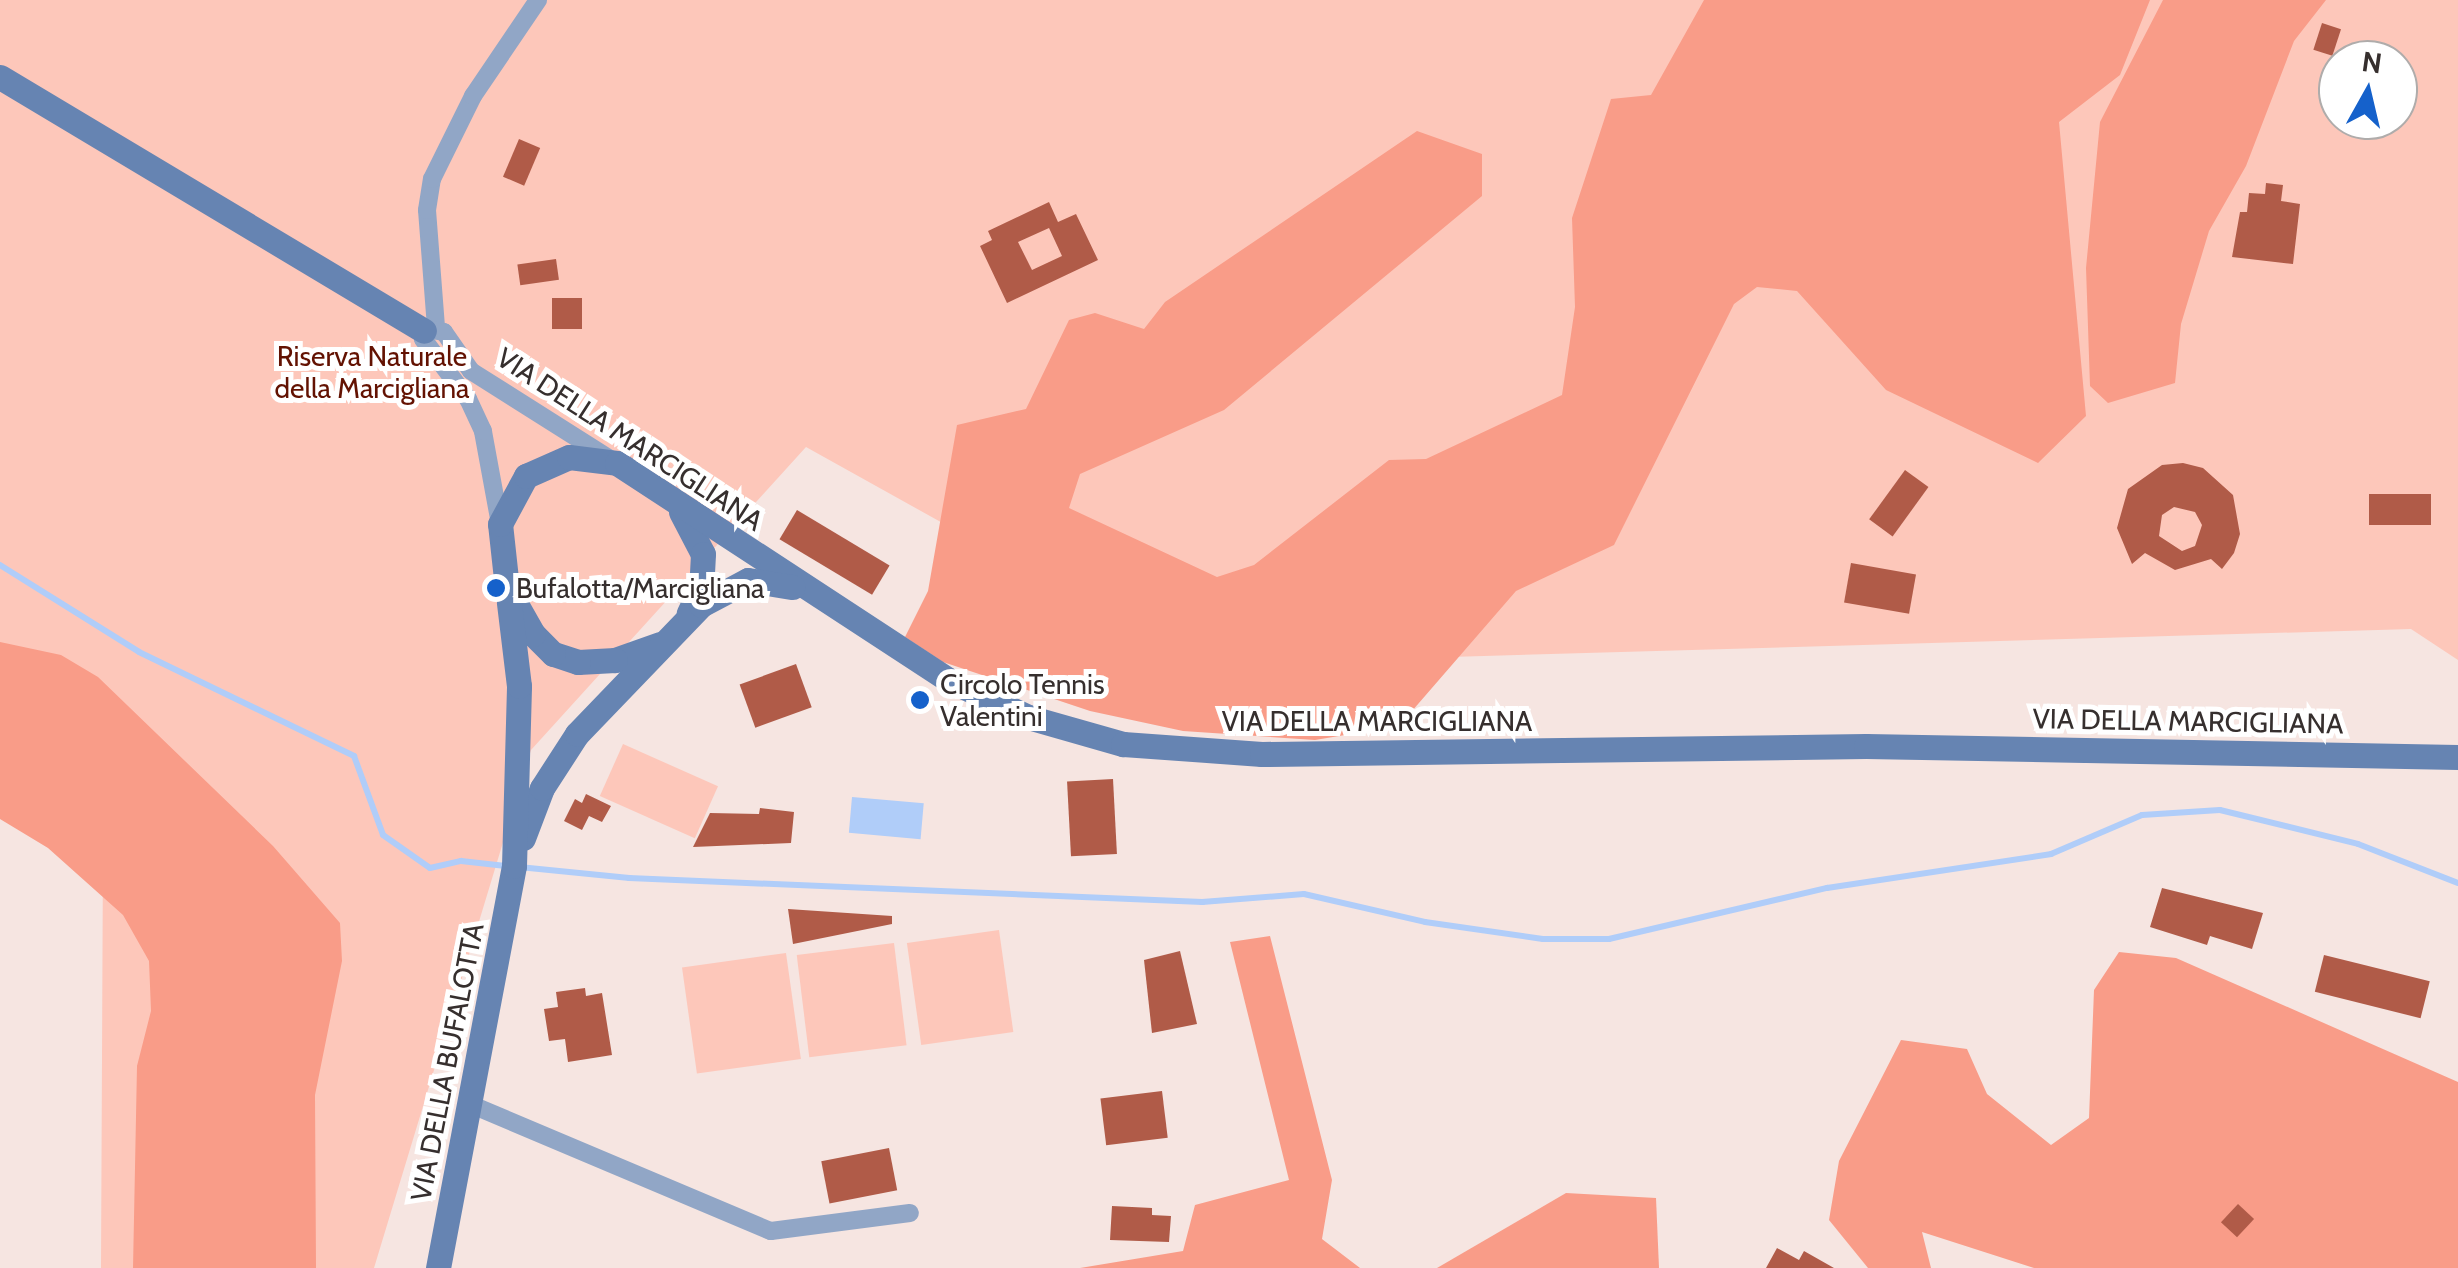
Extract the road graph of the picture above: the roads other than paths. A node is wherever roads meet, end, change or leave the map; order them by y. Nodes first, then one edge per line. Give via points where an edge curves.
1 (538, 0) edge
2 (0, 78) edge
3 (430, 329) junction
4 (617, 463) junction
5 (672, 500) junction
6 (500, 524) junction
7 (508, 588) junction
8 (810, 594) junction
9 (684, 621) junction
10 (660, 644) junction
11 (2458, 757) edge
12 (514, 866) junction
13 (472, 1106) junction
14 (910, 1213) dead end
15 (438, 1268) edge

1 - 3 street via 466,109 432,179 426,210
2 - 3 street, VIA DELLA MARCIGLIANA
3 - 4 street, VIA DELLA MARCIGLIANA via 471,371
3 - 6 street, VIA DELLA MARCIGLIANA via 484,431
4 - 5 street, VIA DELLA MARCIGLIANA
4 - 6 street via 580,456 540,466 516,488
5 - 8 street, VIA DELLA MARCIGLIANA
5 - 9 street via 704,554 702,587
6 - 7 street
7 - 10 street via 533,634 565,660 615,660
7 - 12 street, VIA DELLA BUFALOTTA via 519,702
8 - 9 street, VIA DELLA BUFALOTTA via 748,580 714,595
8 - 11 street, VIA DELLA MARCIGLIANA via 989,701 1093,738 1153,748 1262,754 1866,746
9 - 10 street, VIA DELLA BUFALOTTA
10 - 12 street, VIA DELLA BUFALOTTA via 558,759
12 - 13 street, VIA DELLA BUFALOTTA
13 - 14 street via 771,1232
13 - 15 street, VIA DELLA BUFALOTTA

